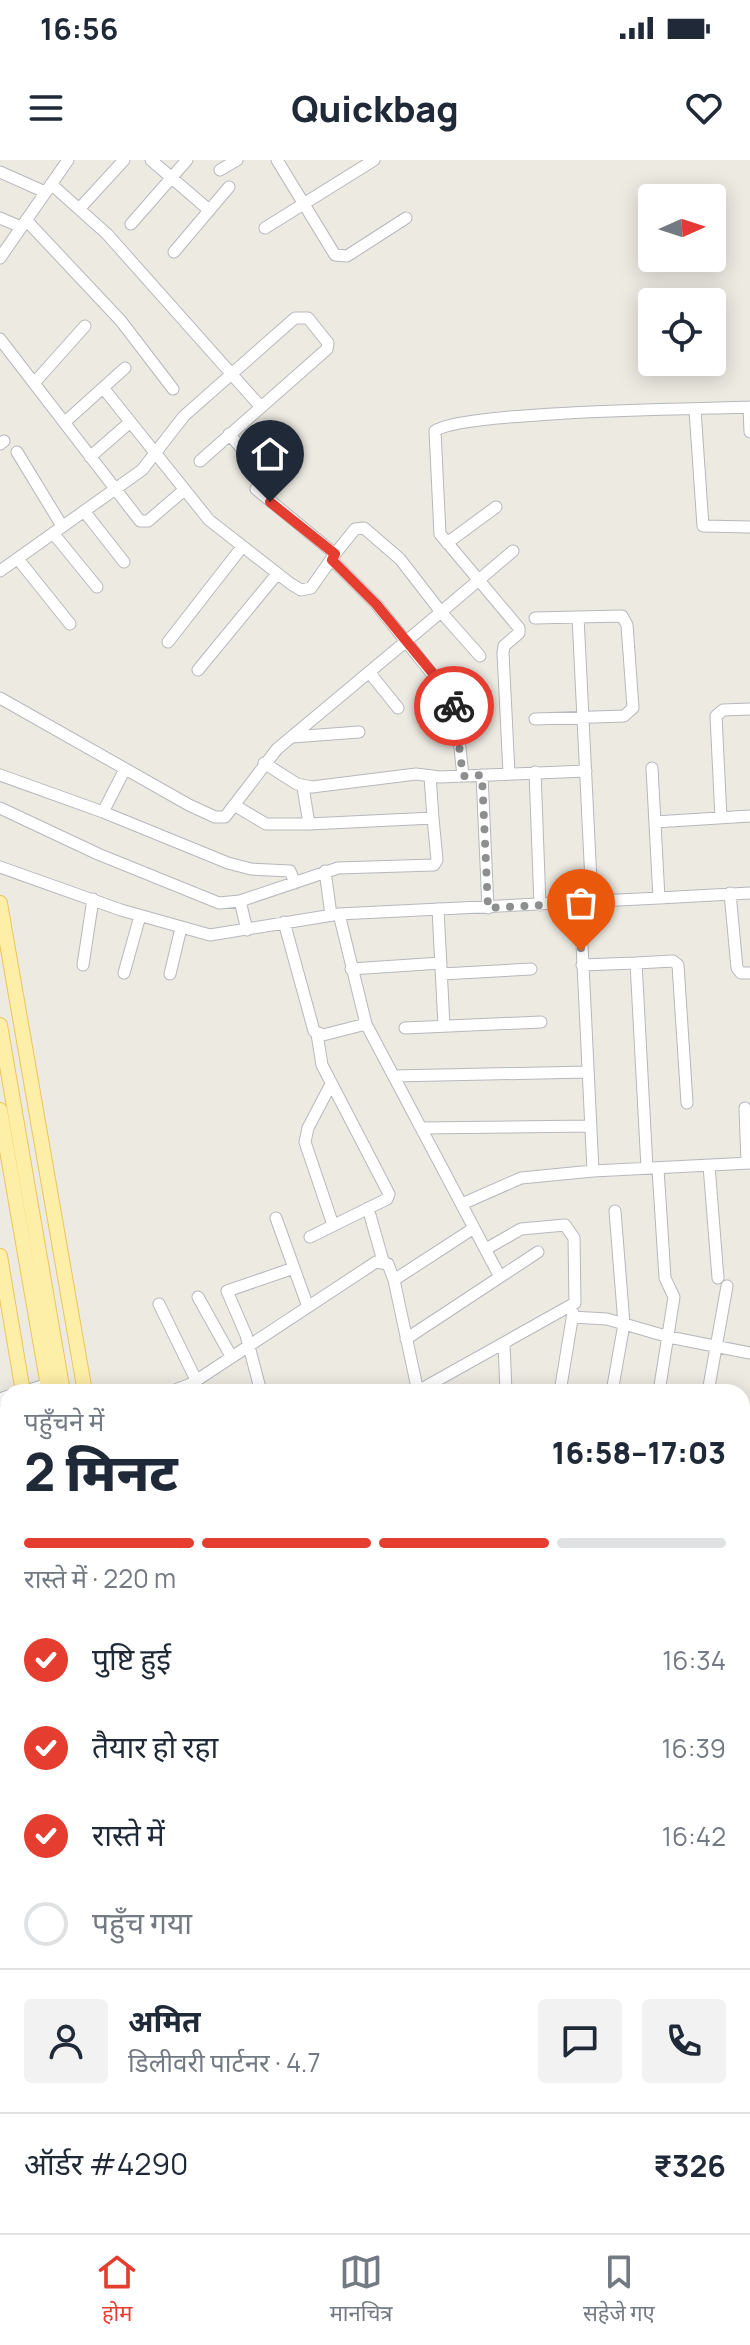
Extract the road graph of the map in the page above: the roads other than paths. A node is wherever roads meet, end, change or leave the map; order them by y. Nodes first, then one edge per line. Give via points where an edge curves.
1 (68, 160) edge
2 (124, 160) edge
3 (151, 160) edge
4 (187, 160) edge
5 (237, 160) edge
6 (277, 160) edge
7 (374, 160) edge
8 (220, 170) dead end
9 (0, 172) edge
10 (172, 177) junction
11 (229, 187) dead end
12 (48, 188) junction
13 (304, 204) junction
14 (80, 208) junction
15 (209, 210) junction
16 (0, 218) edge
17 (406, 218) dead end
18 (23, 223) junction
19 (131, 224) dead end
20 (265, 228) dead end
21 (174, 252) dead end
22 (0, 258) edge
23 (85, 326) dead end
24 (0, 339) edge
25 (125, 368) dead end
26 (231, 373) junction
27 (35, 382) junction
28 (104, 389) junction
29 (173, 389) dead end
30 (260, 406) junction
31 (750, 407) edge
32 (695, 410) junction
33 (65, 422) junction
34 (129, 423) junction
35 (750, 432) edge
36 (229, 434) junction
37 (17, 452) dead end
38 (155, 455) junction
39 (90, 457) junction
40 (200, 461) dead end
41 (262, 472) dead end
42 (116, 489) junction
43 (256, 489) dead end
44 (183, 491) junction
45 (496, 507) dead end
46 (84, 511) junction
47 (750, 527) edge
48 (58, 530) junction
49 (447, 543) junction
50 (242, 547) junction
51 (513, 551) dead end
52 (334, 557) junction
53 (18, 559) junction
54 (124, 562) dead end
55 (0, 571) edge
56 (277, 574) junction
57 (479, 581) junction
58 (97, 587) dead end
59 (441, 612) junction
60 (578, 617) junction
61 (535, 618) dead end
62 (70, 624) dead end
63 (168, 642) dead end
64 (406, 643) junction
65 (480, 656) dead end
66 (198, 670) dead end
67 (369, 672) junction
68 (0, 698) edge
69 (398, 708) dead end
70 (750, 709) edge
71 (583, 717) junction
72 (535, 719) dead end
73 (359, 732) dead end
74 (292, 737) junction
75 (264, 763) junction
76 (652, 768) dead end
77 (125, 769) junction
78 (586, 771) junction
79 (535, 772) junction
80 (509, 773) junction
81 (0, 775) edge
82 (482, 775) junction
83 (430, 776) junction
84 (463, 776) junction
85 (303, 787) junction
86 (234, 805) junction
87 (0, 808) edge
88 (103, 812) junction
89 (750, 816) edge
90 (433, 818) junction
91 (721, 818) junction
92 (655, 822) junction
93 (309, 824) junction
94 (0, 867) edge
95 (325, 871) junction
96 (295, 883) junction
97 (730, 893) junction
98 (750, 893) edge
99 (659, 898) junction
100 (93, 899) junction
101 (240, 901) junction
102 (0, 903) edge
103 (586, 903) junction
104 (540, 905) junction
105 (488, 908) junction
106 (438, 909) junction
107 (335, 914) junction
108 (140, 916) junction
109 (284, 922) junction
110 (181, 928) junction
111 (247, 930) junction
112 (636, 963) junction
113 (83, 965) dead end
114 (582, 965) junction
115 (442, 968) junction
116 (351, 969) junction
117 (531, 969) dead end
118 (124, 973) dead end
119 (750, 973) edge
120 (170, 974) dead end
121 (541, 1022) dead end
122 (366, 1024) junction
123 (0, 1025) edge
124 (444, 1026) junction
125 (405, 1028) dead end
126 (317, 1034) junction
127 (587, 1072) junction
128 (394, 1076) junction
129 (331, 1084) junction
130 (687, 1103) dead end
131 (745, 1108) dead end
132 (4, 1113) edge
133 (591, 1126) junction
134 (421, 1128) junction
135 (748, 1163) edge
136 (709, 1166) junction
137 (653, 1168) junction
138 (593, 1171) junction
139 (462, 1204) junction
140 (368, 1208) junction
141 (615, 1211) dead end
142 (276, 1218) dead end
143 (333, 1225) junction
144 (474, 1228) junction
145 (310, 1237) dead end
146 (486, 1249) junction
147 (538, 1252) dead end
148 (0, 1256) edge
149 (383, 1261) junction
150 (294, 1268) junction
151 (500, 1277) junction
152 (394, 1280) junction
153 (3, 1288) edge
154 (198, 1297) dead end
155 (159, 1304) dead end
156 (308, 1307) junction
157 (573, 1311) junction
158 (624, 1324) junction
159 (669, 1337) junction
160 (406, 1339) junction
161 (504, 1344) junction
162 (248, 1346) junction
163 (718, 1347) junction
164 (750, 1353) edge
165 (231, 1356) junction
166 (196, 1380) junction
167 (21, 1384) edge
168 (47, 1384) edge
169 (61, 1384) edge
170 (84, 1384) edge
171 (187, 1384) edge
172 (259, 1384) edge
173 (416, 1384) edge
174 (431, 1384) edge
175 (506, 1384) edge
176 (561, 1384) edge
177 (613, 1384) edge
178 (660, 1384) edge
179 (710, 1384) edge

1 - 12 street
2 - 14 street
3 - 10 street
4 - 10 street
5 - 8 street
6 - 13 street
7 - 13 street
9 - 12 street
10 - 15 street
10 - 19 street
11 - 15 street
12 - 14 street
12 - 18 street
13 - 17 street via 340,257
13 - 20 street
14 - 26 street
15 - 21 street
16 - 18 street
18 - 22 street
18 - 29 street via 121,321
23 - 27 street
24 - 27 street
25 - 28 street
26 - 30 street
26 - 30 street via 298,316 312,321 327,349
26 - 38 street via 184,416
27 - 33 street
28 - 33 street
28 - 34 street
30 - 36 street
31 - 32 street
31 - 35 street
32 - 47 street via 703,526
32 - 49 street via 514,417 437,429 433,443 439,527
33 - 39 street
34 - 38 street
34 - 39 street
36 - 40 street
36 - 41 street
37 - 48 street
38 - 42 street
38 - 44 street
39 - 42 street
42 - 44 street via 143,523
42 - 46 street
43 - 52 street
44 - 50 street
45 - 49 street
46 - 48 street
46 - 54 street
48 - 53 street
48 - 58 street
49 - 57 street
50 - 56 street
50 - 63 street
51 - 57 street
52 - 56 street via 308,590
52 - 59 street via 355,529 364,528 400,559
52 - 64 street
53 - 55 street
53 - 62 street
56 - 66 street
57 - 59 street
57 - 80 street via 519,628 503,653
59 - 64 street
59 - 65 street
60 - 61 street
60 - 71 street
60 - 71 street via 625,618 633,708 624,716
64 - 67 street
64 - 84 street via 453,703
67 - 69 street
67 - 74 street
68 - 77 street
70 - 91 street via 723,710 716,716
71 - 72 street
71 - 78 street
73 - 74 street
74 - 75 street
75 - 85 street
75 - 86 street
76 - 92 street
77 - 86 street via 215,817 225,817
77 - 88 street
78 - 79 street
78 - 103 street
79 - 80 street
79 - 104 street
80 - 82 street
81 - 88 street
82 - 84 street
82 - 105 street
83 - 84 street
83 - 85 street
83 - 90 street
85 - 93 street
86 - 93 street via 266,824
87 - 101 street via 193,895 219,903
88 - 96 street via 228,863 290,871
89 - 91 street
90 - 93 street
90 - 95 street via 434,865
91 - 92 street
92 - 99 street
94 - 100 street
95 - 96 street
95 - 107 street
96 - 101 street
97 - 98 street
97 - 99 street
97 - 119 street via 737,968
99 - 103 street
100 - 108 street
100 - 113 street
101 - 111 street
102 - 170 main road
103 - 104 street
103 - 114 street
104 - 105 street
105 - 106 street
106 - 107 street
106 - 115 street
107 - 109 street
107 - 116 street
108 - 110 street
108 - 118 street
109 - 111 street
109 - 126 street
110 - 111 street via 214,935
110 - 120 street
112 - 114 street
112 - 130 street via 678,965
112 - 137 street
114 - 127 street
115 - 116 street
115 - 117 street
115 - 124 street
116 - 122 street
121 - 124 street
122 - 126 street
122 - 128 street
123 - 132 main road
124 - 125 street
126 - 129 street
127 - 128 street
127 - 133 street
128 - 134 street
129 - 140 street via 388,1190 387,1199
129 - 143 street via 305,1142
131 - 135 street
132 - 168 main road
132 - 169 main road
133 - 134 street
133 - 138 street
134 - 139 street
135 - 136 street
136 - 137 street
136 - 163 street via 723,1282
137 - 138 street
137 - 159 street via 666,1282 674,1294
138 - 139 street via 521,1178
139 - 144 street
140 - 143 street
140 - 149 street
141 - 158 street
142 - 150 street
143 - 145 street
144 - 146 street
144 - 152 street
146 - 151 street
146 - 157 street via 521,1229 558,1224 569,1228 575,1251
147 - 151 street
148 - 153 main road
149 - 152 street
149 - 156 street
150 - 156 street
150 - 162 street via 227,1291
151 - 160 street
152 - 160 street
153 - 167 main road
154 - 165 street
155 - 166 street
156 - 162 street
157 - 158 street
157 - 161 street
157 - 176 street
158 - 159 street
158 - 177 street
159 - 163 street
159 - 178 street
160 - 173 street
161 - 174 street
161 - 175 street
162 - 165 street
162 - 172 street
163 - 164 street
163 - 179 street
165 - 166 street
166 - 171 street

